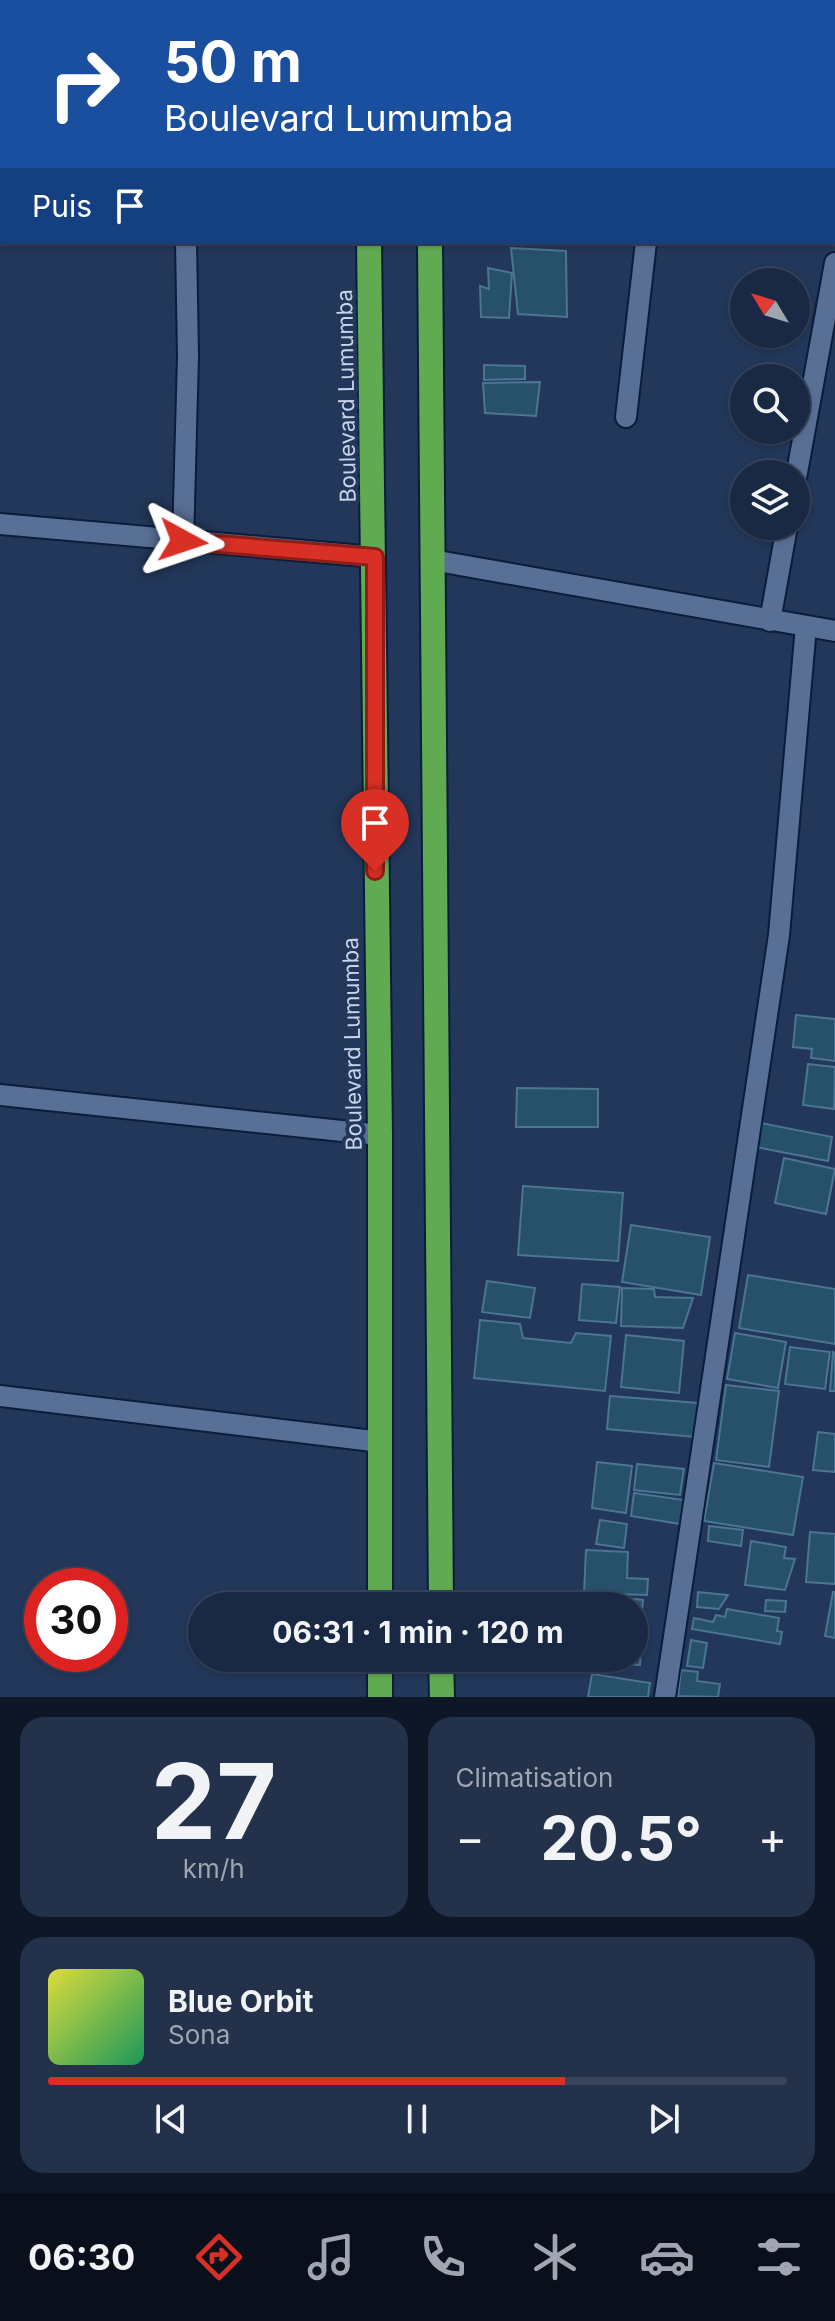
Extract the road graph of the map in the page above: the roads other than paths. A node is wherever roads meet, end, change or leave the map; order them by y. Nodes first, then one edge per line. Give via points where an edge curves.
1 (186, 244) edge
2 (369, 244) edge
3 (430, 244) edge
4 (646, 244) edge
5 (835, 263) edge
6 (626, 417) dead end
7 (799, 460) edge
8 (0, 524) edge
9 (784, 540) edge
10 (183, 541) junction
11 (375, 557) junction
12 (432, 560) junction
13 (770, 621) junction
14 (806, 626) junction
15 (835, 631) edge
16 (0, 1095) edge
17 (380, 1135) junction
18 (0, 1396) edge
19 (381, 1442) junction
20 (380, 1592) edge
21 (441, 1592) edge
22 (380, 1672) edge
23 (441, 1672) edge
24 (380, 1697) edge
25 (442, 1697) edge
26 (665, 1697) edge

1 - 10 street
2 - 11 highway, Boulevard Lumumba
3 - 12 highway
4 - 6 street
5 - 7 street
8 - 10 street
9 - 13 street
10 - 11 street
11 - 17 highway, Boulevard Lumumba
12 - 13 street
12 - 21 highway
13 - 14 street
14 - 15 street
14 - 26 street via 779,935
16 - 17 street
17 - 19 highway, Boulevard Lumumba
18 - 19 street
19 - 20 highway, Boulevard Lumumba
22 - 24 highway
23 - 25 highway

